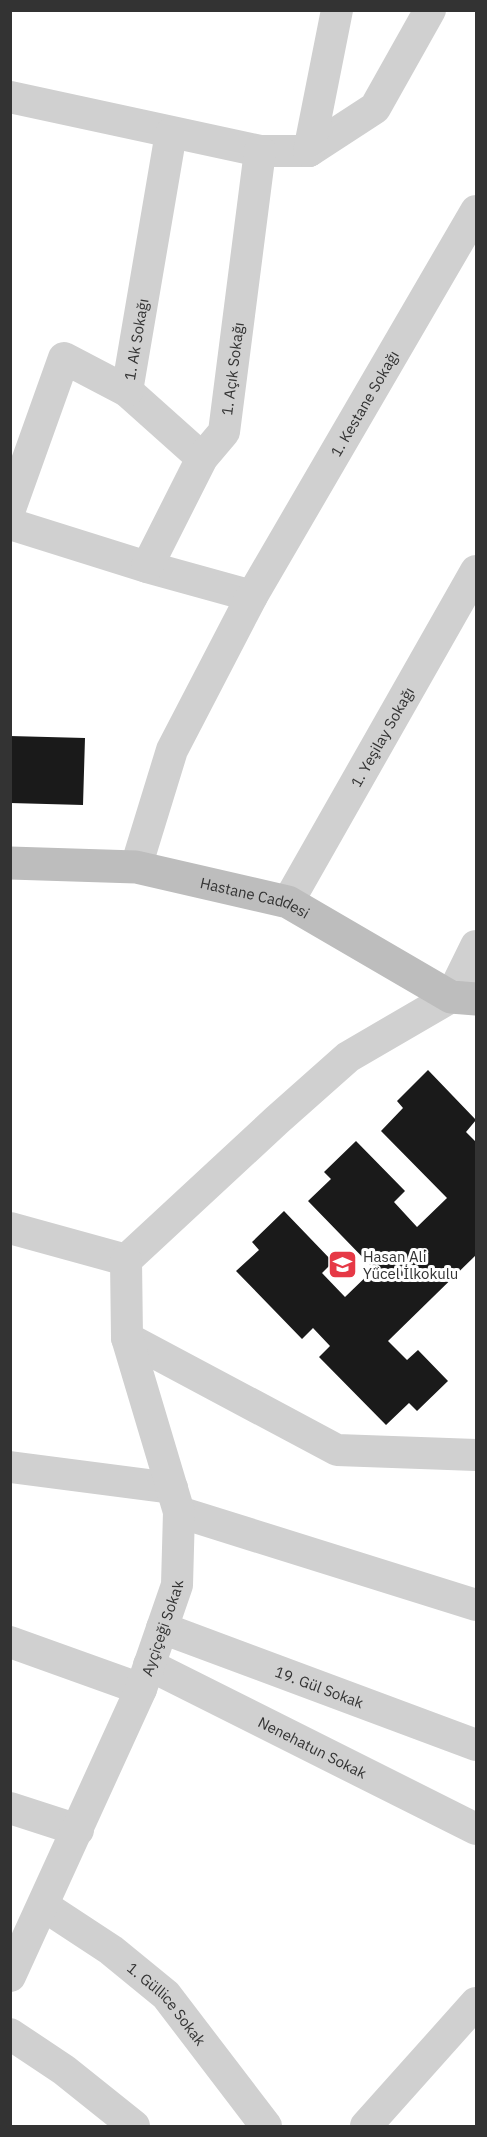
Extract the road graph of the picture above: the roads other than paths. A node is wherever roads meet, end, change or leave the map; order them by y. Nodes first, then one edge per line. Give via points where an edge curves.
1 (337, 10) edge
2 (430, 10) edge
3 (10, 97) edge
4 (171, 133) junction
5 (260, 150) junction
6 (309, 151) junction
7 (477, 211) edge
8 (127, 391) junction
9 (202, 458) junction
10 (10, 508) edge
11 (10, 524) edge
12 (147, 567) junction
13 (477, 571) edge
14 (252, 596) junction
15 (10, 863) edge
16 (136, 867) junction
17 (288, 902) junction
18 (477, 946) edge
19 (468, 992) edge
20 (12, 1238) edge
21 (126, 1260) junction
22 (127, 1338) junction
23 (477, 1455) edge
24 (10, 1467) edge
25 (176, 1500) junction
26 (477, 1605) edge
27 (162, 1628) junction
28 (10, 1642) edge
29 (145, 1677) junction
30 (477, 1745) edge
31 (10, 1808) edge
32 (477, 1829) edge
33 (78, 1830) junction
34 (44, 1906) junction
35 (12, 1970) edge
36 (477, 2003) edge
37 (10, 2034) edge
38 (134, 2127) edge
39 (266, 2127) edge
40 (366, 2127) edge

1 - 6 street
2 - 6 street via 375,108
3 - 4 street
4 - 5 street
4 - 8 street, 1. Ak Sokağı
5 - 6 street
5 - 9 street, 1. Açık Sokağı via 224,432
7 - 14 street, 1. Kestane Sokağı
8 - 9 street
8 - 10 street, 1. Ak Sokağı via 64,358
9 - 12 street, 1. Açık Sokağı
11 - 12 street
12 - 14 street
13 - 17 street, 1. Yeşilay Sokağı
14 - 16 street, 1. Kestane Sokağı via 172,750
15 - 16 main road, Hastane Caddesi
16 - 17 main road, Hastane Caddesi
17 - 19 main road, Hastane Caddesi
18 - 19 street
19 - 21 street via 348,1057
20 - 21 street
21 - 22 street, Ayçiçeği Sokak
22 - 23 street via 337,1449
22 - 25 street, Ayçiçeği Sokak
24 - 25 street
25 - 26 street
25 - 27 street, Ayçiçeği Sokak via 177,1585
27 - 29 street, Ayçiçeği Sokak
27 - 30 street, 19. Gül Sokak
28 - 29 street, Nenehatun Sokak
29 - 32 street, Nenehatun Sokak
29 - 33 street, Ayçiçeği Sokak
31 - 33 street
33 - 34 street, Ayçiçeği Sokak
34 - 35 street, Ayçiçeği Sokak
34 - 39 street, 1. Güllice Sokak via 111,1950 166,1995
36 - 40 street
37 - 38 street via 64,2070

